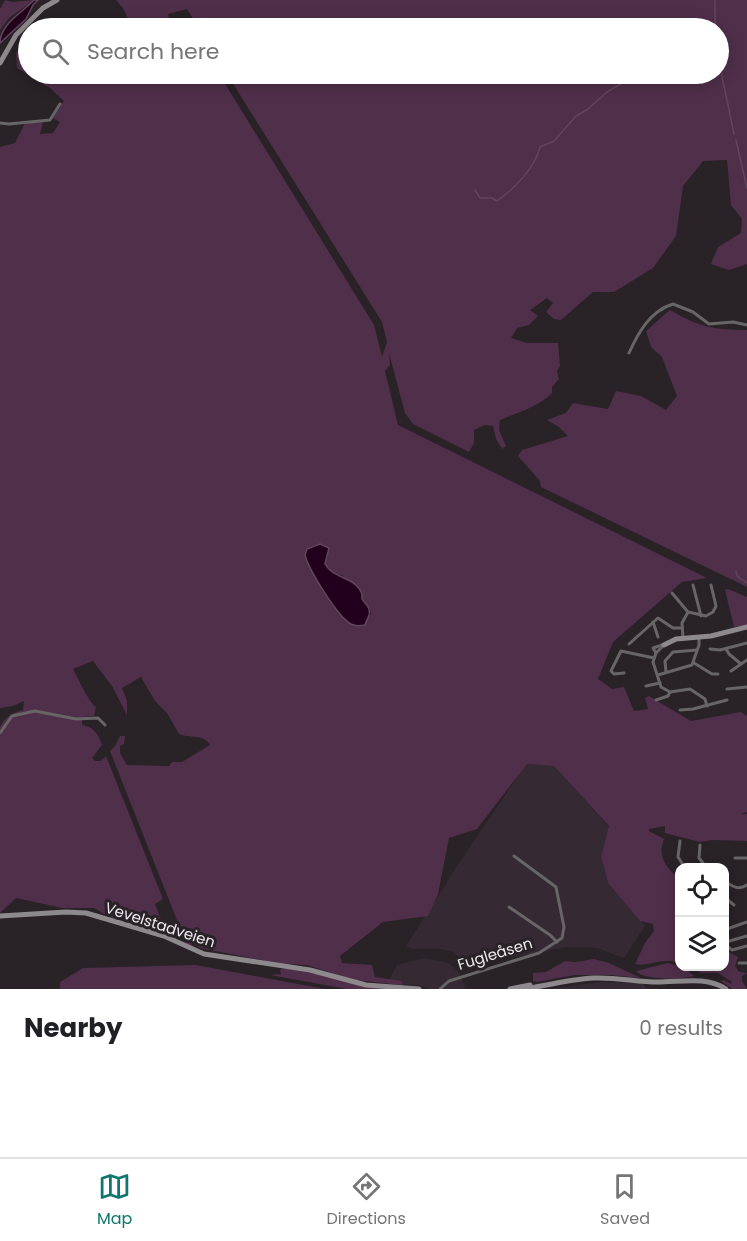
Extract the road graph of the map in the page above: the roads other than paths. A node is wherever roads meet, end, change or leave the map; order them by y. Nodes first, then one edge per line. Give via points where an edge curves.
1 (56, 0) edge
2 (33, 18) edge
3 (18, 33) edge
4 (0, 63) edge
5 (60, 104) dead end
6 (0, 123) edge
7 (747, 325) edge
8 (629, 354) dead end
9 (693, 585) dead end
10 (711, 585) dead end
11 (672, 593) dead end
12 (688, 612) junction
13 (701, 616) junction
14 (652, 622) junction
15 (747, 627) edge
16 (682, 628) junction
17 (658, 638) dead end
18 (683, 638) junction
19 (699, 638) junction
20 (747, 643) edge
21 (629, 644) dead end
22 (664, 645) joint
23 (710, 649) dead end
24 (726, 649) junction
25 (697, 650) junction
26 (654, 658) junction
27 (747, 660) edge
28 (694, 663) junction
29 (741, 664) junction
30 (731, 671) dead end
31 (666, 672) junction
32 (624, 673) dead end
33 (718, 674) dead end
34 (658, 675) junction
35 (660, 682) junction
36 (646, 686) dead end
37 (747, 687) edge
38 (727, 689) dead end
39 (669, 692) junction
40 (656, 700) dead end
41 (727, 700) dead end
42 (707, 706) junction
43 (680, 710) dead end
44 (105, 725) dead end
45 (0, 733) edge
46 (680, 841) dead end
47 (700, 845) dead end
48 (514, 856) dead end
49 (735, 858) dead end
50 (747, 858) edge
51 (682, 863) edge
52 (703, 863) edge
53 (729, 884) edge
54 (747, 885) edge
55 (729, 901) edge
56 (734, 905) dead end
57 (509, 907) dead end
58 (0, 916) edge
59 (747, 922) edge
60 (729, 930) edge
61 (747, 936) edge
62 (729, 939) edge
63 (557, 942) junction
64 (729, 946) edge
65 (747, 946) edge
66 (739, 963) dead end
67 (747, 963) edge
68 (540, 987) edge
69 (419, 989) edge
70 (440, 989) edge
71 (510, 989) edge
72 (526, 989) edge
73 (726, 989) edge

1 - 2 main road
3 - 4 main road
5 - 6 street via 50,120
7 - 8 street via 708,324 673,304 663,307 640,329
9 - 13 street
10 - 13 street via 716,608
11 - 12 street
12 - 13 street
12 - 16 street
14 - 16 street via 661,619 673,628
14 - 17 street
14 - 21 street
15 - 19 main road
16 - 18 street
18 - 19 main road
18 - 22 main road
19 - 25 street
20 - 24 street
22 - 26 street via 653,648
23 - 24 street
24 - 29 street
25 - 28 street
25 - 31 street via 673,652 665,661
26 - 32 street via 621,651 611,671
26 - 34 street
27 - 29 street
28 - 31 street
28 - 33 street
29 - 30 street
31 - 34 street
34 - 35 street
35 - 36 street
35 - 39 street
37 - 38 street
39 - 40 street
39 - 42 street via 690,689 705,699
41 - 42 street
42 - 43 street
44 - 45 street via 98,718 76,719 30,711 10,717
46 - 51 street via 678,857
47 - 52 street via 699,858
48 - 63 street via 557,890 564,930
49 - 50 street
53 - 54 street via 736,888
55 - 56 street
57 - 63 street, Fugleåsen
58 - 69 main road, Vevelstadveien via 86,913 164,936 202,954 304,969 370,985
59 - 60 street
61 - 62 street
63 - 70 street, Fugleåsen via 539,953 449,981
64 - 65 street via 732,950
66 - 67 street
68 - 71 main road
68 - 72 main road
68 - 73 main road via 591,978 617,978 705,981

